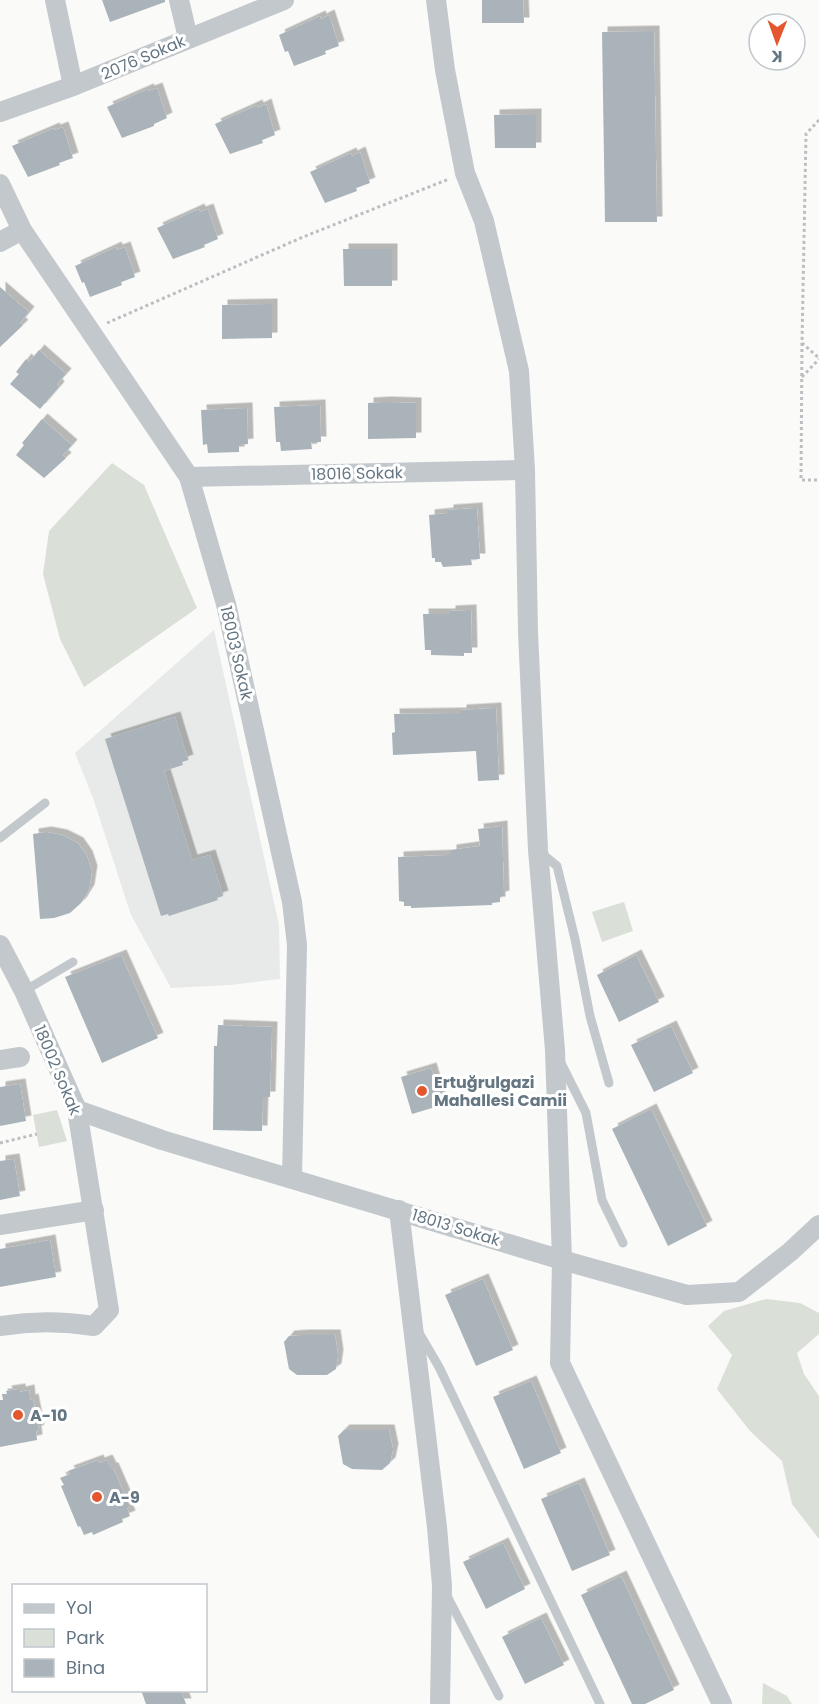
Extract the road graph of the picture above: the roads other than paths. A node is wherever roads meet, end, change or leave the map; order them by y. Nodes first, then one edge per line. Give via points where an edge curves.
1 (55, 0) edge
2 (179, 0) edge
3 (284, 0) edge
4 (436, 0) edge
5 (188, 38) junction
6 (73, 86) junction
7 (0, 111) edge
8 (0, 184) edge
9 (22, 230) junction
10 (0, 242) edge
11 (525, 470) junction
12 (189, 477) junction
13 (45, 803) dead end
14 (0, 838) edge
15 (538, 850) junction
16 (3, 956) edge
17 (73, 962) dead end
18 (24, 991) junction
19 (555, 1050) junction
20 (20, 1057) dead end
21 (0, 1060) edge
22 (609, 1083) dead end
23 (77, 1110) junction
24 (292, 1178) junction
25 (94, 1210) junction
26 (399, 1210) junction
27 (0, 1225) edge
28 (819, 1225) edge
29 (623, 1243) dead end
30 (562, 1260) junction
31 (413, 1323) junction
32 (0, 1326) edge
33 (442, 1586) junction
34 (499, 1696) dead end
35 (440, 1704) edge
36 (600, 1704) edge
37 (722, 1704) edge

1 - 6 street
2 - 5 street
3 - 5 street, 2076 Sokak
4 - 11 street via 465,173 484,221 519,370
5 - 6 street, 2076 Sokak
6 - 7 street, 2076 Sokak
8 - 9 street, 18003 Sokak
9 - 10 street
9 - 12 street, 18003 Sokak
11 - 12 street, 18016 Sokak
11 - 15 street
12 - 24 street, 18003 Sokak via 226,604 292,902 297,945
13 - 14 lane
15 - 19 street
15 - 22 lane via 557,866
16 - 18 street, 18002 Sokak
17 - 18 lane
18 - 23 street, 18002 Sokak
19 - 29 lane via 586,1113 602,1200
19 - 30 street
20 - 21 street
23 - 24 street, 18013 Sokak
23 - 25 street, 18002 Sokak
24 - 26 street, 18013 Sokak
25 - 27 street
25 - 32 street, 18002 Sokak via 110,1310 94,1326 70,1322
26 - 30 street, 18013 Sokak
26 - 31 street
28 - 30 street, 18013 Sokak via 739,1292 687,1294
30 - 37 street via 560,1363
31 - 33 street
31 - 36 lane via 440,1367
33 - 34 lane
33 - 35 street

